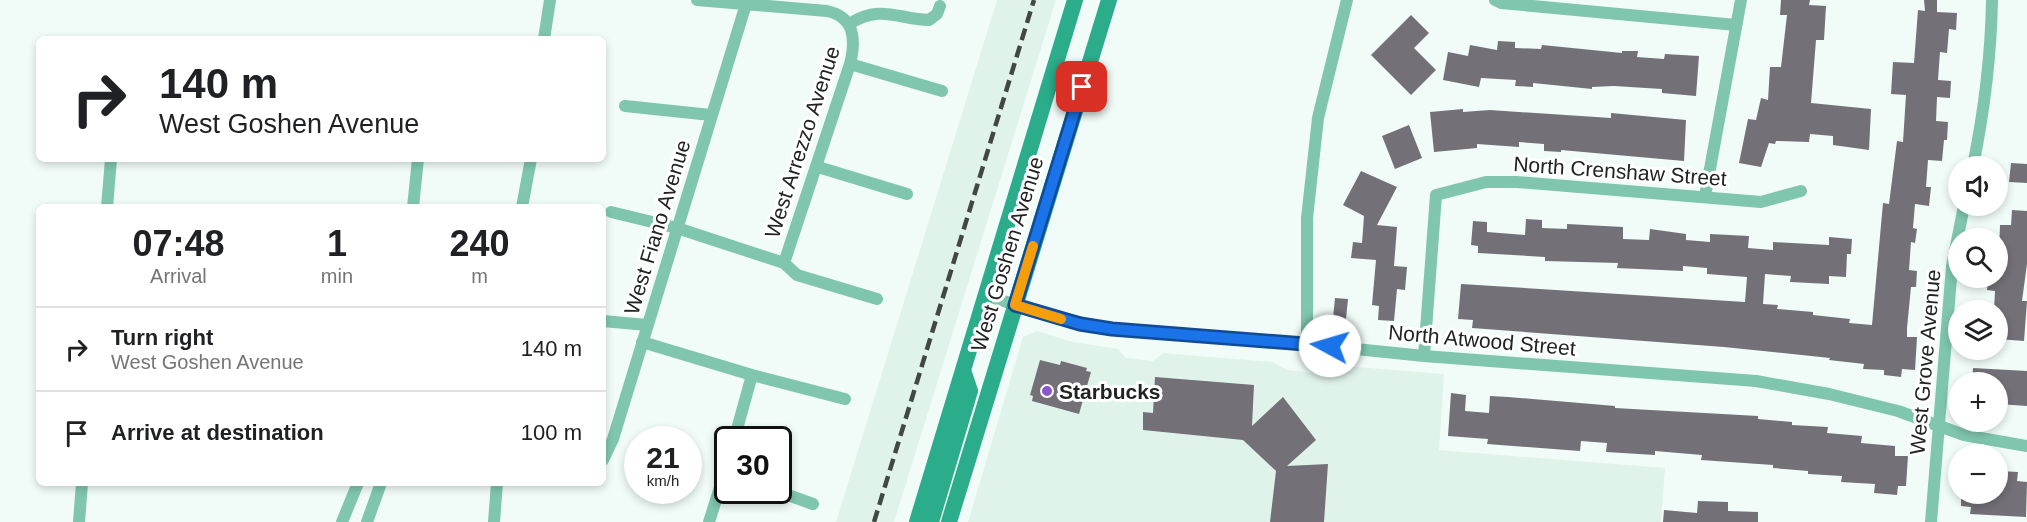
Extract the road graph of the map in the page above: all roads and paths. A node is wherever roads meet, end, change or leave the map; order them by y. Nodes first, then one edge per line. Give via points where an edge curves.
1 (550, 0) edge
2 (697, 0) edge
3 (1075, 0) edge
4 (1109, 0) edge
5 (1347, 0) edge
6 (1495, 0) edge
7 (1741, 0) edge
8 (1992, 0) edge
9 (746, 4) junction
10 (940, 6) dead end
11 (1736, 25) junction
12 (851, 28) junction
13 (544, 36) edge
14 (850, 64) junction
15 (942, 91) dead end
16 (625, 106) dead end
17 (711, 115) junction
18 (1975, 156) edge
19 (111, 162) edge
20 (418, 162) edge
21 (530, 162) edge
22 (818, 167) junction
23 (1801, 191) dead end
24 (907, 194) dead end
25 (1705, 196) junction
26 (107, 204) edge
27 (413, 204) edge
28 (523, 204) edge
29 (611, 212) dead end
30 (1962, 216) edge
31 (676, 228) junction
32 (784, 263) junction
33 (985, 295) junction
34 (877, 299) dead end
35 (1015, 305) junction
36 (606, 321) edge
37 (647, 325) junction
38 (642, 342) junction
39 (1307, 344) junction
40 (1424, 356) junction
41 (963, 369) junction
42 (752, 375) junction
43 (845, 399) dead end
44 (738, 426) edge
45 (1939, 427) junction
46 (2027, 446) edge
47 (606, 453) edge
48 (82, 486) edge
49 (357, 486) edge
50 (380, 486) edge
51 (496, 486) edge
52 (792, 496) edge
53 (715, 504) edge
54 (813, 504) dead end
55 (79, 522) edge
56 (342, 522) edge
57 (368, 522) edge
58 (494, 522) edge
59 (709, 522) edge
60 (917, 522) edge
61 (930, 522) edge
62 (949, 522) edge
63 (1931, 522) edge

1 - 13 street
2 - 9 street
3 - 33 main road, West Goshen Avenue
4 - 35 main road, West Goshen Avenue
5 - 39 street via 1318,118 1307,218
6 - 11 street
7 - 11 street
8 - 18 street via 1989,59
9 - 12 street via 827,11 843,16
9 - 17 street, West Fiano Avenue
10 - 12 street via 929,20 879,13 868,15
11 - 25 street
12 - 14 street, West Arrezzo Avenue via 855,45
14 - 15 street
14 - 22 street, West Arrezzo Avenue
16 - 17 street
17 - 31 street, West Fiano Avenue
19 - 26 street
20 - 27 street
21 - 28 street
22 - 24 street
22 - 32 street, West Arrezzo Avenue
23 - 25 street, North Crenshaw Street via 1761,202
25 - 40 street, North Crenshaw Street via 1517,182 1486,182 1436,195
29 - 31 street
30 - 45 street, West Grove Avenue via 1952,266
31 - 32 street
31 - 37 street, West Fiano Avenue
32 - 34 street via 797,275
33 - 35 street, North Atwood Street
33 - 41 main road, West Goshen Avenue
35 - 39 street, North Atwood Street via 1112,329
35 - 62 main road, West Goshen Avenue
36 - 37 street
37 - 38 street, West Fiano Avenue
38 - 42 street
38 - 47 street, West Fiano Avenue
39 - 40 street, North Atwood Street
40 - 45 street, North Atwood Street via 1756,381 1887,408
41 - 60 main road, West Goshen Avenue
41 - 61 main road via 969,391
42 - 43 street
42 - 44 street
45 - 46 street, North Atwood Street
45 - 63 street, West Grove Avenue
48 - 55 street
49 - 56 street
50 - 57 street
51 - 58 street
52 - 54 street
53 - 59 street

